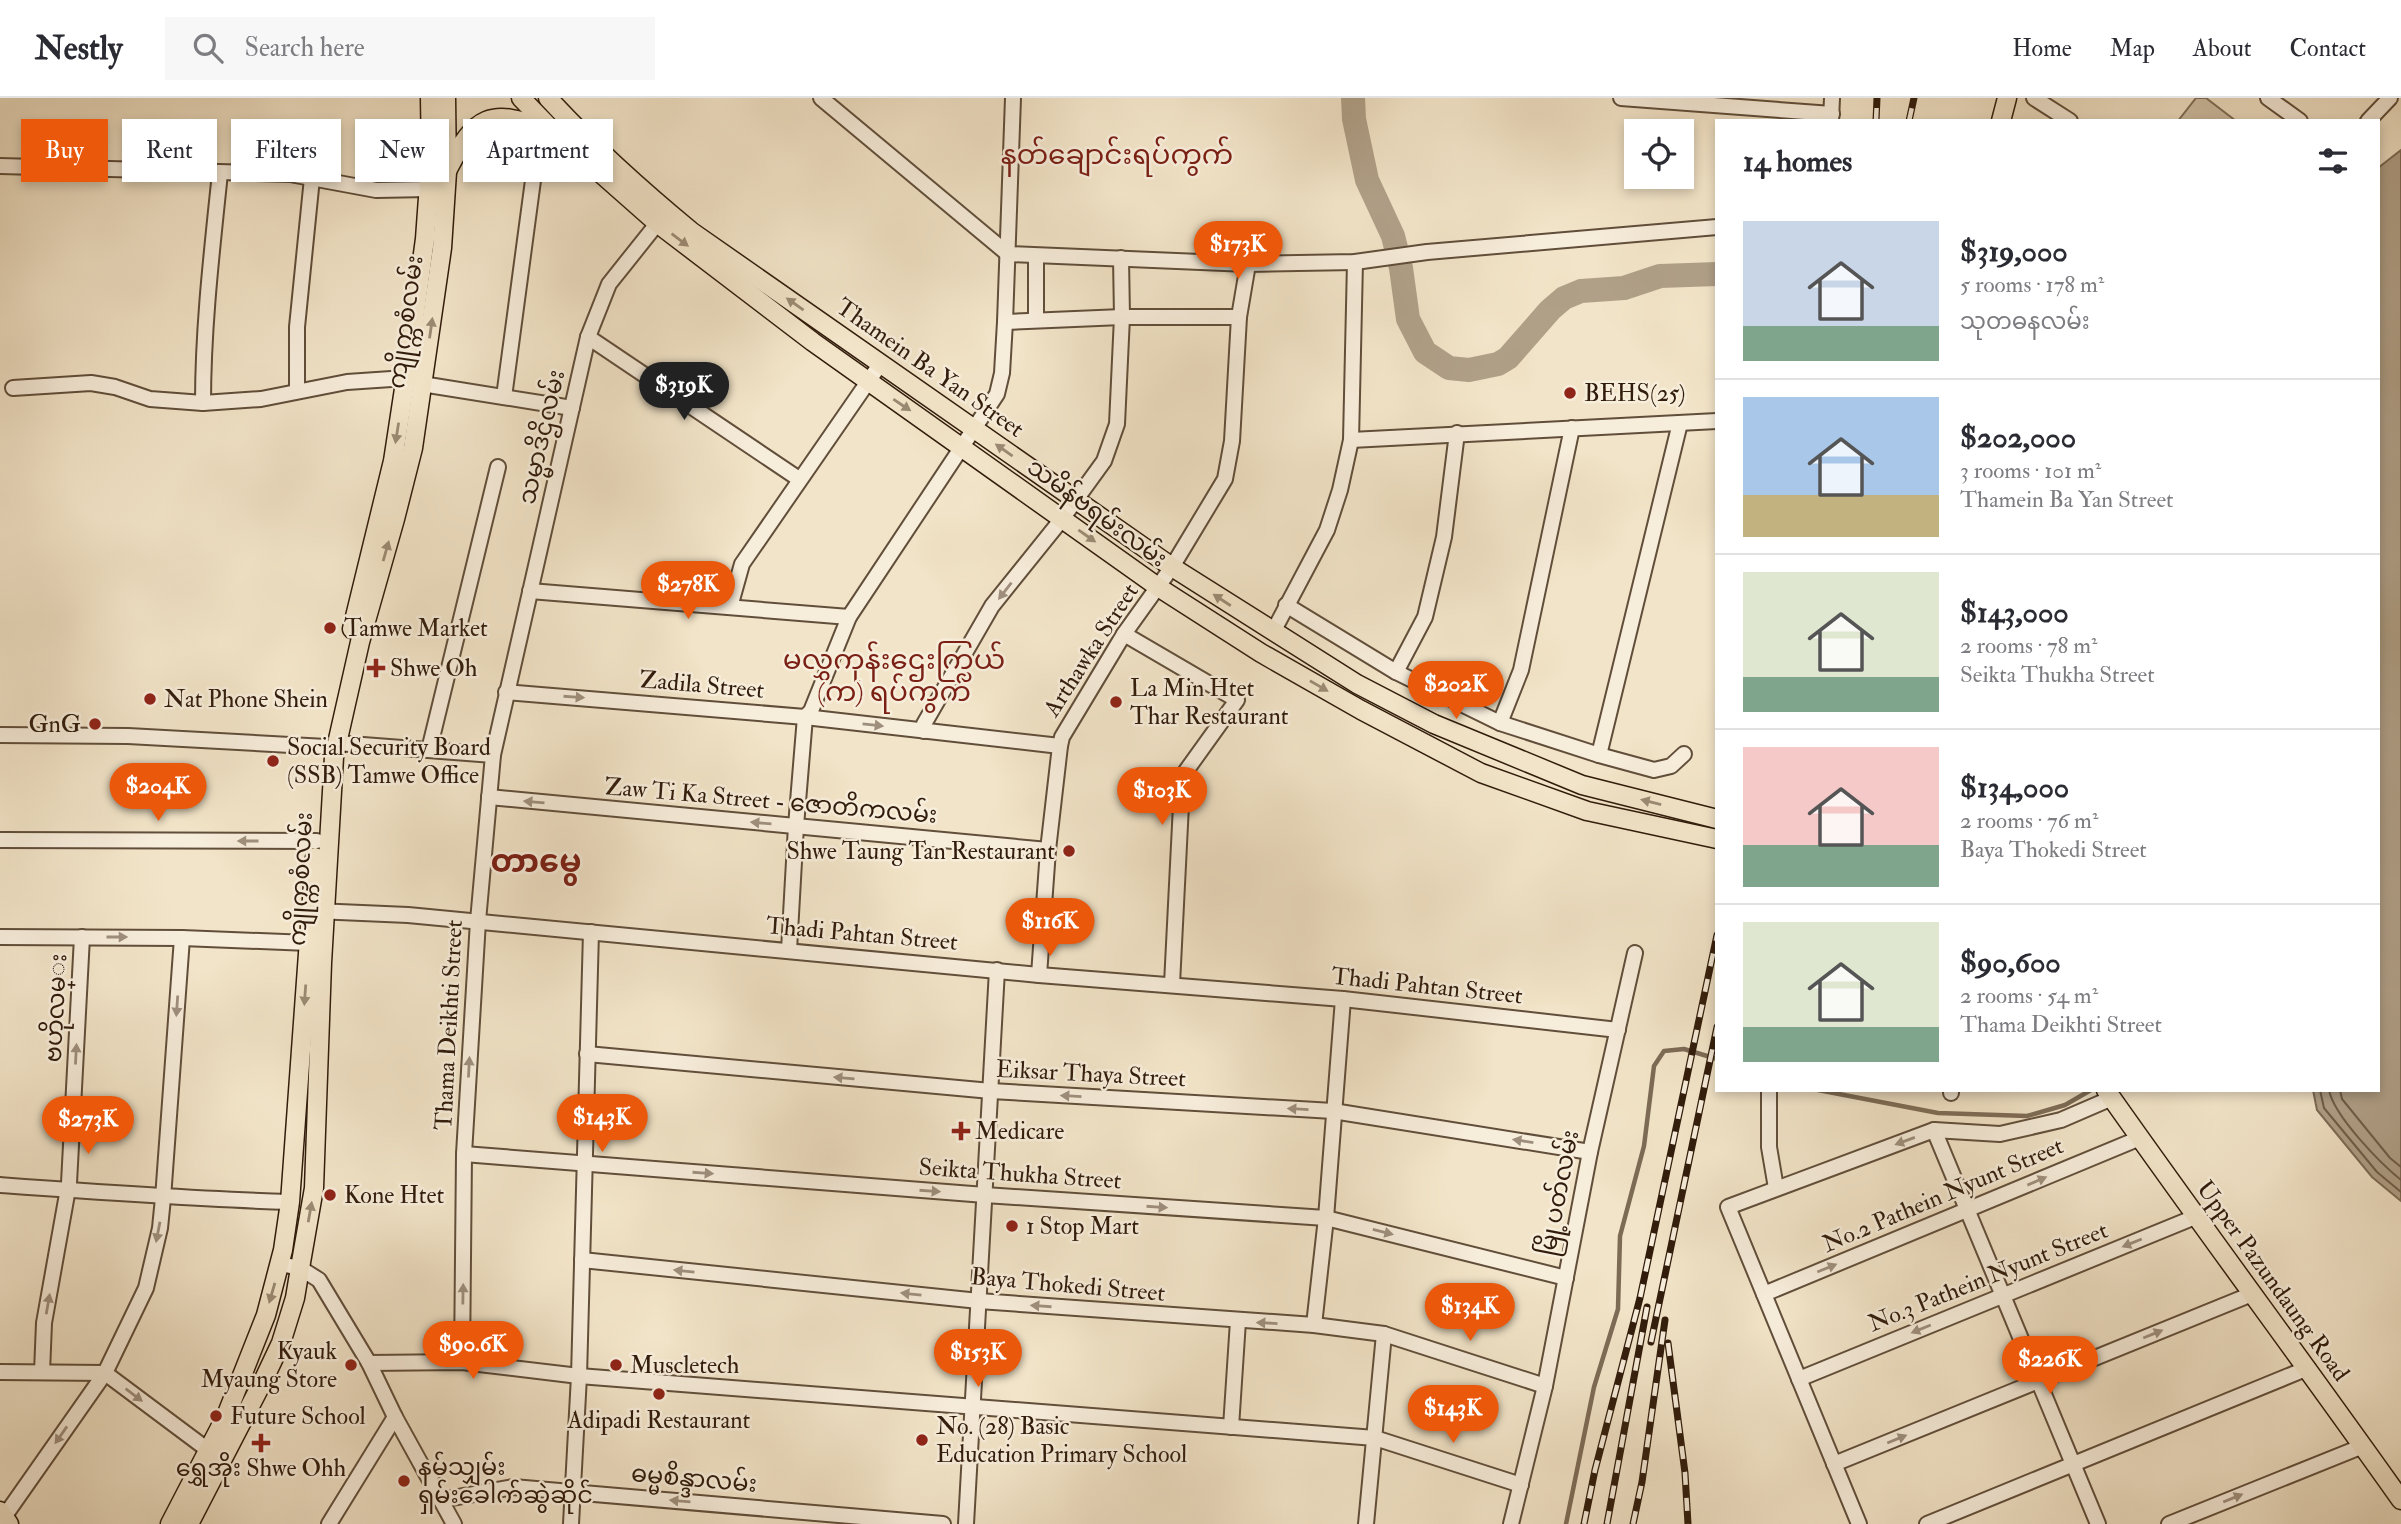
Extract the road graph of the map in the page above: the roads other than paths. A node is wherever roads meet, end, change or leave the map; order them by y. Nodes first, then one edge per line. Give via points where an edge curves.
1 (429, 98) edge
2 (446, 98) edge
3 (521, 98) edge
4 (548, 98) edge
5 (821, 98) edge
6 (1013, 98) edge
7 (1621, 98) edge
8 (1832, 98) edge
9 (2007, 98) edge
10 (2034, 98) edge
11 (2268, 98) edge
12 (2390, 98) edge
13 (1832, 117) edge
14 (446, 119) edge
15 (492, 119) edge
16 (514, 119) edge
17 (541, 119) edge
18 (2002, 119) edge
19 (2067, 119) edge
20 (2297, 119) edge
21 (2370, 119) edge
22 (463, 144) edge
23 (0, 166) edge
24 (449, 169) edge
25 (220, 173) junction
26 (231, 173) edge
27 (613, 178) edge
28 (312, 182) edge
29 (333, 182) edge
30 (446, 182) edge
31 (533, 182) edge
32 (429, 189) junction
33 (662, 217) junction
34 (1715, 227) edge
35 (1008, 254) junction
36 (1037, 256) junction
37 (1121, 258) junction
38 (1355, 262) junction
39 (1248, 264) junction
40 (1122, 317) junction
41 (1238, 317) junction
42 (1036, 319) junction
43 (1005, 322) junction
44 (588, 337) junction
45 (881, 363) junction
46 (414, 381) junction
47 (868, 382) junction
48 (13, 388) dead end
49 (297, 391) junction
50 (504, 397) junction
51 (203, 402) junction
52 (572, 408) junction
53 (1715, 421) edge
54 (1680, 423) junction
55 (1572, 428) junction
56 (973, 429) junction
57 (1457, 433) junction
58 (1351, 440) junction
59 (961, 446) junction
60 (498, 467) dead end
61 (799, 479) junction
62 (1075, 500) junction
63 (1062, 519) junction
64 (1172, 567) junction
65 (1158, 587) junction
66 (530, 591) junction
67 (1286, 605) junction
68 (730, 607) junction
69 (849, 617) junction
70 (1273, 632) junction
71 (1124, 634) junction
72 (1396, 672) junction
73 (506, 692) junction
74 (805, 718) junction
75 (1500, 723) junction
76 (924, 731) junction
77 (0, 735) edge
78 (331, 745) junction
79 (1059, 746) junction
80 (429, 750) junction
81 (1684, 754) dead end
82 (493, 755) junction
83 (1599, 755) junction
84 (489, 797) junction
85 (1715, 818) edge
86 (796, 826) junction
87 (1715, 839) edge
88 (0, 840) edge
89 (317, 841) junction
90 (1048, 849) junction
91 (318, 911) junction
92 (478, 921) junction
93 (591, 932) junction
94 (0, 937) edge
95 (82, 937) junction
96 (182, 938) junction
97 (309, 943) junction
98 (789, 950) junction
99 (1635, 953) dead end
100 (998, 970) junction
101 (1039, 975) junction
102 (1172, 984) junction
103 (1343, 999) junction
104 (1618, 1030) junction
105 (587, 1054) junction
106 (991, 1091) junction
107 (1769, 1092) edge
108 (2109, 1094) edge
109 (1333, 1111) junction
110 (1934, 1130) junction
111 (2140, 1138) junction
112 (1590, 1152) junction
113 (464, 1154) junction
114 (584, 1164) junction
115 (0, 1185) edge
116 (68, 1188) junction
117 (1776, 1188) junction
118 (985, 1195) junction
119 (163, 1198) junction
120 (290, 1202) junction
121 (1967, 1211) junction
122 (2195, 1217) junction
123 (1326, 1218) junction
124 (582, 1260) junction
125 (280, 1264) junction
126 (300, 1268) junction
127 (1566, 1278) junction
128 (1764, 1294) junction
129 (2252, 1294) junction
130 (2003, 1296) junction
131 (979, 1301) junction
132 (1238, 1321) junction
133 (1314, 1325) junction
134 (1384, 1334) junction
135 (463, 1362) junction
136 (369, 1363) junction
137 (2308, 1367) junction
138 (42, 1372) junction
139 (0, 1373) edge
140 (105, 1373) junction
141 (579, 1376) junction
142 (1799, 1379) junction
143 (2038, 1381) junction
144 (1545, 1386) junction
145 (973, 1407) junction
146 (395, 1418) junction
147 (1231, 1427) junction
148 (1375, 1438) junction
149 (2363, 1446) junction
150 (208, 1450) junction
151 (1834, 1464) junction
152 (2073, 1464) junction
153 (1521, 1485) junction
154 (572, 1491) junction
155 (441, 1500) junction
156 (2401, 1500) edge
157 (4, 1517) edge
158 (170, 1524) edge
159 (189, 1524) edge
160 (330, 1524) edge
161 (454, 1524) edge
162 (570, 1524) edge
163 (943, 1524) edge
164 (966, 1524) edge
165 (1366, 1524) edge
166 (1511, 1524) edge
167 (1859, 1524) edge
168 (1927, 1524) edge
169 (2098, 1524) edge
170 (2169, 1524) edge

1 - 32 main road, ကျိုက္ကစံလမ်း
2 - 14 main road, ကျိုက္ကစံလမ်း
3 - 17 main road, သမိန်ဗရမ်းလမ်း
4 - 33 main road, Thamein Ba Yan Street
5 - 35 street
6 - 35 street
7 - 13 street
8 - 13 street
9 - 18 main road
10 - 19 street
11 - 20 street
12 - 21 street
15 - 16 main road
22 - 24 main road
23 - 25 street
25 - 26 street
25 - 51 street via 208,287
27 - 33 main road, သမိန်ဗရမ်းလမ်း
28 - 49 street via 297,327
29 - 32 street via 376,190
46 -> 30 main road, ကျိုက္ကစံလမ်း via 442,248
31 - 50 street
32 - 46 main road, ကျိုက္ကစံလမ်း
33 - 44 street, သမ္မာဒိဌိလမ်း via 609,284
45 -> 33 main road, Thamein Ba Yan Street via 692,232
33 -> 47 main road, သမိန်ဗရမ်းလမ်း
34 - 38 street
35 - 36 street
35 - 43 street
36 - 37 street
36 - 42 street
37 - 39 street
37 - 40 street
38 - 39 street
38 - 58 street
39 - 41 street, Arthawka Street
40 - 41 street
40 - 42 street
40 - 62 street via 1117,424 1104,461
41 - 64 street, Arthawka Street via 1232,441 1225,479
42 - 43 street
43 - 56 street via 997,394
44 - 52 street, သမ္မာဒိဌိလမ်း
44 - 61 street
45 - 47 street
45 - 56 main road, Thamein Ba Yan Street
46 - 49 street via 347,382
46 - 50 street
46 - 78 main road, ကျိုက္ကစံလမ်း via 413,448
47 -> 59 main road, သမိန်ဗရမ်းလမ်း
47 - 61 street
48 - 51 street via 91,383 150,399
49 - 51 street via 261,399
50 - 52 street
52 - 66 street, သမ္မာဒိဌိလမ်း
53 - 54 street
54 - 55 street
54 - 83 street
55 - 57 street
55 - 75 street via 1521,670
56 - 59 street
62 -> 56 main road, Thamein Ba Yan Street
57 - 58 street
57 - 72 street via 1444,537 1425,617
58 - 67 street via 1327,530
59 - 63 main road, သမိန်ဗရမ်းလမ်း
59 - 69 street
60 - 80 street
61 - 68 street via 742,564
62 - 63 street
62 - 64 main road, Thamein Ba Yan Street
63 -> 65 main road, သမိန်ဗရမ်းလမ်း
63 -> 76 street via 992,606
64 - 65 street, Arthawka Street
70 -> 64 main road, Thamein Ba Yan Street
65 - 71 street, Arthawka Street
65 -> 87 main road, သမိန်ဗရမ်းလမ်း via 1272,659 1481,773 1587,811
66 - 68 street
66 - 73 street, သမ္မာဒိဌိလမ်း
67 - 70 street
67 - 72 street
68 - 69 street
69 - 74 street
85 -> 70 main road, Thamein Ba Yan Street via 1582,785 1434,724
71 - 79 street, Arthawka Street
71 - 102 street via 1237,700 1186,771 1182,785
72 - 75 street
73 -> 74 street, Zadila Street
73 - 82 street, Thama Deikhti Street
74 -> 76 street, Zadila Street
74 - 86 street
75 - 83 street
76 - 79 street, Zadila Street
77 - 78 street
78 - 80 street
78 - 89 main road, ကျိုက္ကစံလမ်း
78 - 91 main road, ကျိုက္ကစံလမ်း
79 - 90 street
80 - 82 street
81 - 83 street via 1671,766 1654,770
82 - 84 street, Thama Deikhti Street
86 -> 84 street, Zaw Ti Ka Street - ဇောတိကလမ်း
84 - 92 street, Thama Deikhti Street
86 - 90 street, Zaw Ti Ka Street - ဇောတိကလမ်း
86 - 98 street
89 -> 88 street
89 - 91 main road, ကျိုက္ကစံလမ်း
90 - 101 street
91 - 92 street, Thadi Pahtan Street
91 - 97 main road, ကျိုက္ကစံလမ်း
126 -> 91 main road, ကျိုက္ကစံလမ်း via 314,1188
92 - 93 street, Thadi Pahtan Street
113 -> 92 street, Thama Deikhti Street
93 - 98 street, Thadi Pahtan Street
93 - 105 street
94 - 95 street
95 -> 96 street
116 -> 95 street, ဗဟိုလမ္း
96 - 97 street
96 -> 119 street
97 -> 120 main road, ကျိုက္ကစံလမ်း
98 - 100 street, Thadi Pahtan Street
99 - 104 street, မြို့ပတ်လမ်း
100 - 101 street, Thadi Pahtan Street
100 - 106 street
101 - 102 street, Thadi Pahtan Street
102 - 103 street, Thadi Pahtan Street
103 - 104 street, Thadi Pahtan Street
103 - 109 street
104 - 112 street, မြို့ပတ်လမ်း
106 -> 105 street, Eiksar Thaya Street
105 - 114 street
109 -> 106 street, Eiksar Thaya Street
106 - 118 street
107 - 117 street via 1769,1147
108 - 110 street via 2061,1120 2000,1134
108 - 111 main road, Upper Pazundaung Road
112 -> 109 street, Eiksar Thaya Street
109 - 123 street
110 -> 117 street
110 - 121 street
121 -> 111 street, No.2 Pathein Nyunt Street
111 - 122 main road, Upper Pazundaung Road
112 - 127 street, မြို့ပတ်လမ်း
113 - 114 street, Seikta Thukha Street
135 -> 113 street, Thama Deikhti Street
114 -> 118 street, Seikta Thukha Street
114 - 124 street
115 - 116 street
116 - 119 street
138 -> 116 street, ဗဟိုလမ္း via 44,1323
117 - 128 street via 1727,1207
118 -> 123 street, Seikta Thukha Street
118 - 131 street
119 - 120 street
119 -> 140 street via 146,1288
120 - 125 main road, ကျိုက္ကစံလမ်း
128 -> 121 street, No.2 Pathein Nyunt Street
121 - 130 street
122 - 129 main road, Upper Pazundaung Road
122 -> 130 street, No.3 Pathein Nyunt Street
123 -> 127 street, Seikta Thukha Street
123 - 133 street
131 -> 124 street, Baya Thokedi Street
124 - 141 street
125 - 126 street
125 -> 150 main road, ကျိုက္ကစံလမ်း via 256,1340
126 - 136 street via 319,1280
126 - 159 main road, ကျိုက္ကစံလမ်း via 281,1343
127 - 144 street, မြို့ပတ်လမ်း
128 - 142 street
129 - 137 main road, Upper Pazundaung Road
143 -> 129 street
130 -> 142 street, No.3 Pathein Nyunt Street
130 - 143 street
132 -> 131 street, Baya Thokedi Street
131 - 145 street
133 -> 132 street, Baya Thokedi Street
132 - 147 street
133 - 134 street, Baya Thokedi Street
134 - 144 street, Baya Thokedi Street
134 - 148 street
135 - 136 street
135 - 141 street
136 - 146 street
137 - 149 main road, Upper Pazundaung Road
137 - 152 street
138 - 139 street
138 - 140 street
140 -> 150 street
140 -> 157 street
141 - 145 street
141 - 154 street
142 - 151 street
151 -> 143 street
143 - 152 street
144 - 153 street, မြို့ပတ်လမ်း
145 - 147 street
145 - 164 street
146 - 155 street
146 - 160 street
147 - 148 street
148 - 153 street
148 - 165 street
149 - 156 main road, Upper Pazundaung Road
170 -> 149 street
150 - 158 main road, ကျိုက္ကစံလမ်း
151 - 167 street
152 - 168 street
152 - 169 street
153 - 166 street, မြို့ပတ်လမ်း
154 - 155 street, ဓမ္မစိန္ဒာလမ်း via 513,1487
154 - 162 street
163 -> 154 street, ဓမ္မစိန္ဒာလမ်း
155 - 161 street

